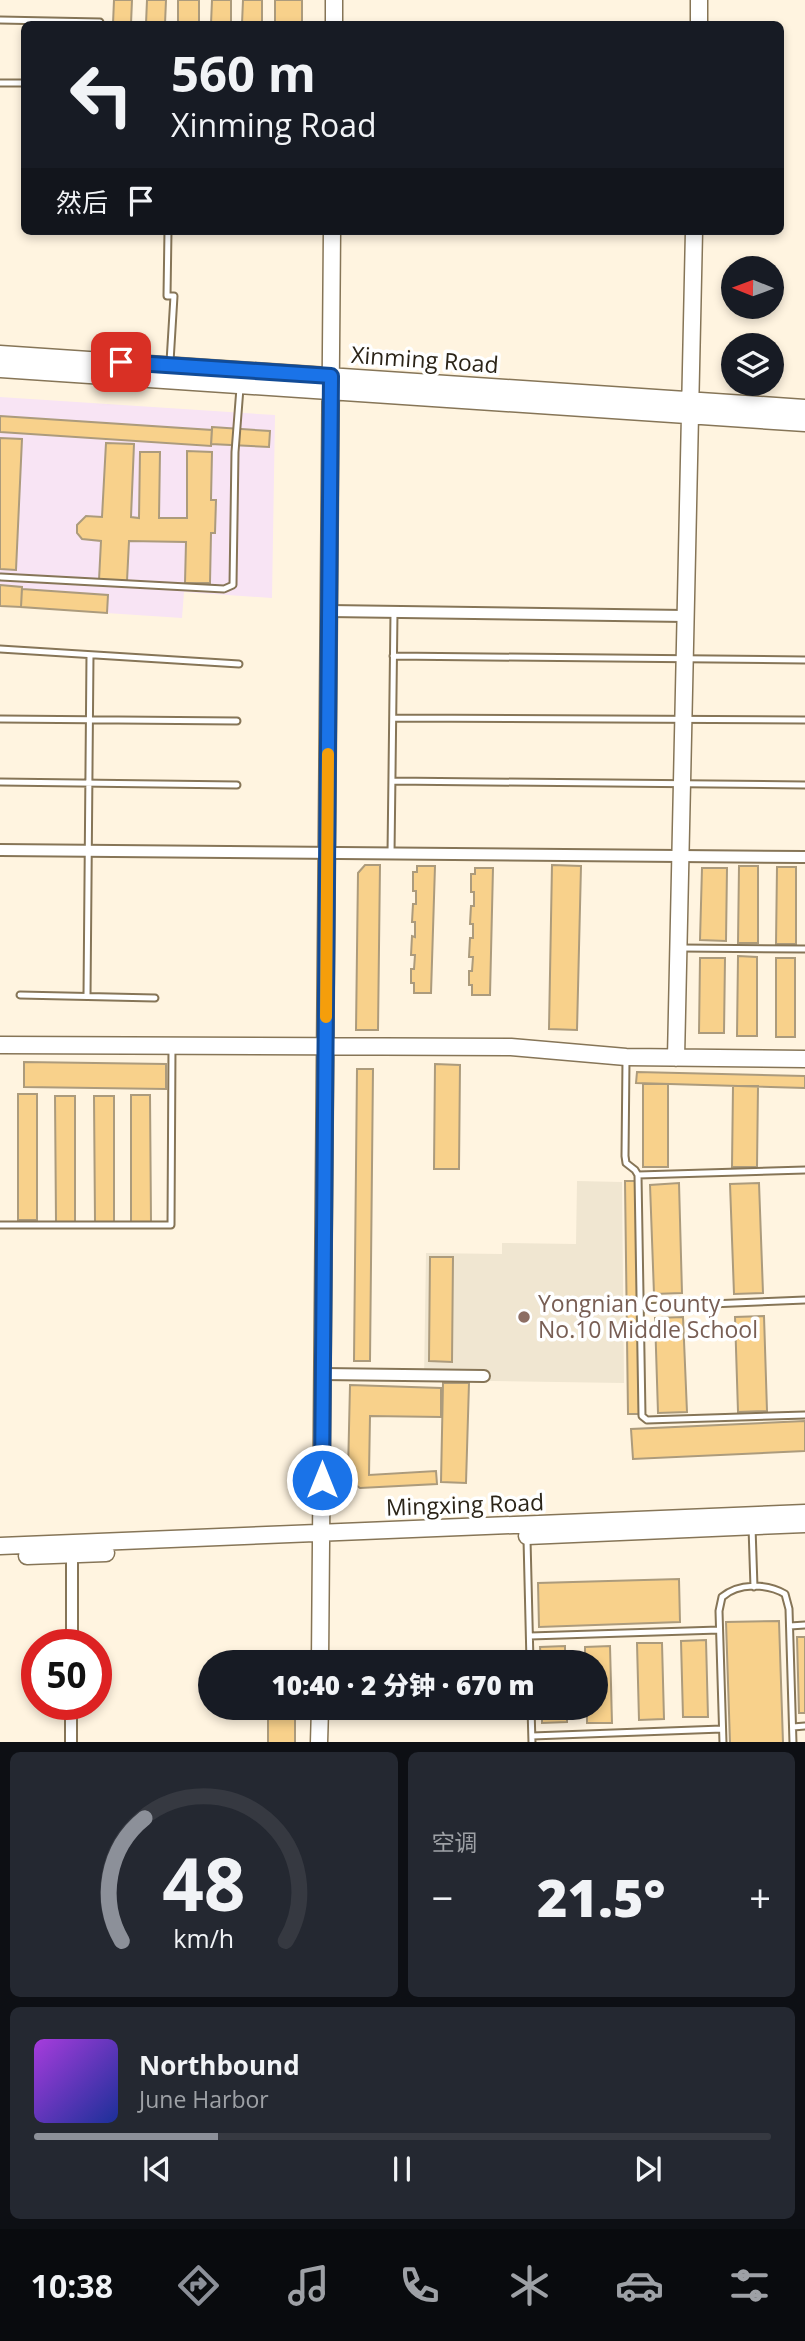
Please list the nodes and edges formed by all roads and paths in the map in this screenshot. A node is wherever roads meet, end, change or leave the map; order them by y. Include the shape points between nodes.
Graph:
1 (334, 0) edge
2 (699, 0) edge
3 (0, 20) edge
4 (50, 21) edge
5 (334, 21) edge
6 (699, 21) edge
7 (0, 83) edge
8 (21, 83) edge
9 (169, 235) edge
10 (332, 235) edge
11 (694, 235) edge
12 (0, 354) edge
13 (170, 365) junction
14 (0, 369) edge
15 (331, 384) junction
16 (241, 385) junction
17 (690, 408) junction
18 (805, 408) edge
19 (805, 423) edge
20 (1, 577) edge
21 (329, 611) junction
22 (394, 613) junction
23 (685, 616) junction
24 (0, 649) edge
25 (90, 655) junction
26 (393, 656) junction
27 (685, 658) junction
28 (805, 660) edge
29 (239, 664) dead end
30 (393, 718) junction
31 (0, 719) edge
32 (90, 720) junction
33 (237, 720) dead end
34 (683, 720) junction
35 (805, 720) edge
36 (392, 781) junction
37 (0, 782) edge
38 (89, 783) junction
39 (682, 784) junction
40 (237, 785) dead end
41 (805, 785) edge
42 (0, 850) edge
43 (88, 851) junction
44 (327, 853) junction
45 (391, 854) junction
46 (680, 856) junction
47 (805, 857) edge
48 (678, 947) junction
49 (805, 950) edge
50 (20, 995) dead end
51 (87, 996) junction
52 (155, 998) dead end
53 (0, 1045) edge
54 (172, 1046) junction
55 (325, 1047) junction
56 (626, 1057) junction
57 (676, 1058) junction
58 (805, 1059) edge
59 (805, 1170) edge
60 (638, 1175) junction
61 (0, 1225) edge
62 (805, 1300) edge
63 (640, 1307) junction
64 (323, 1374) junction
65 (484, 1376) dead end
66 (805, 1415) edge
67 (805, 1513) edge
68 (805, 1524) edge
69 (752, 1527) junction
70 (527, 1536) junction
71 (321, 1539) junction
72 (0, 1546) edge
73 (72, 1554) junction
74 (0, 1557) edge
75 (754, 1587) junction
76 (805, 1625) edge
77 (790, 1626) junction
78 (72, 1629) edge
79 (719, 1630) junction
80 (530, 1636) junction
81 (320, 1650) edge
82 (530, 1650) edge
83 (71, 1720) edge
84 (320, 1720) edge
85 (531, 1720) edge
86 (805, 1726) edge
87 (793, 1727) junction
88 (722, 1728) junction
89 (532, 1739) edge
90 (71, 1742) edge
91 (319, 1742) edge
92 (723, 1742) edge
93 (793, 1742) edge

1 - 5 street
2 - 6 street
3 - 4 lane
7 - 8 lane
9 - 13 lane via 167,296 174,296
10 - 15 street
11 - 17 street
12 - 13 street, Xinming Road
13 - 15 street, Xinming Road
14 - 16 street, Xinming Road
15 - 16 street, Xinming Road
15 - 17 street, Xinming Road
15 - 21 street
16 - 20 lane via 233,586
17 - 18 street, Xinming Road
17 - 19 street, Xinming Road
17 - 23 street
21 - 22 street
21 - 44 street
22 - 23 street
22 - 26 lane
23 - 27 street
24 - 25 lane
25 - 29 lane
25 - 32 lane
26 - 27 lane
26 - 30 lane
27 - 28 lane
27 - 34 street
30 - 34 lane
30 - 36 lane
31 - 32 lane
32 - 33 lane
32 - 38 lane
34 - 35 lane
34 - 39 street
36 - 39 lane
36 - 45 lane
37 - 38 lane
38 - 40 lane
38 - 43 lane
39 - 41 lane
39 - 46 street
42 - 43 street
43 - 44 street
43 - 51 lane
44 - 45 street
44 - 55 street
45 - 46 street
46 - 47 street
46 - 48 street
48 - 49 lane
48 - 57 street
50 - 51 lane
51 - 52 lane
53 - 54 street
54 - 55 street
54 - 61 lane via 171,1225
55 - 56 street via 511,1047
55 - 64 street
56 - 57 street
56 - 60 lane via 625,1156
57 - 58 street
59 - 60 lane
60 - 63 lane
62 - 63 lane
63 - 66 lane via 642,1416 647,1420
64 - 65 street
64 - 71 street
67 - 71 street, Mingxing Road
68 - 69 street, Mingxing Road
69 - 70 street, Mingxing Road
69 - 75 lane
70 - 71 street, Mingxing Road
70 - 80 lane
71 - 72 street, Mingxing Road
71 - 73 street, Mingxing Road
71 - 81 street
73 - 74 street, Mingxing Road
73 - 78 street
75 - 77 lane via 776,1588 785,1594
75 - 79 lane via 734,1589 722,1597
76 - 77 lane
77 - 87 lane
79 - 80 lane
79 - 88 lane
80 - 82 lane
83 - 90 street
84 - 91 street
85 - 89 lane
86 - 87 lane
87 - 93 lane
88 - 89 lane
88 - 92 lane

